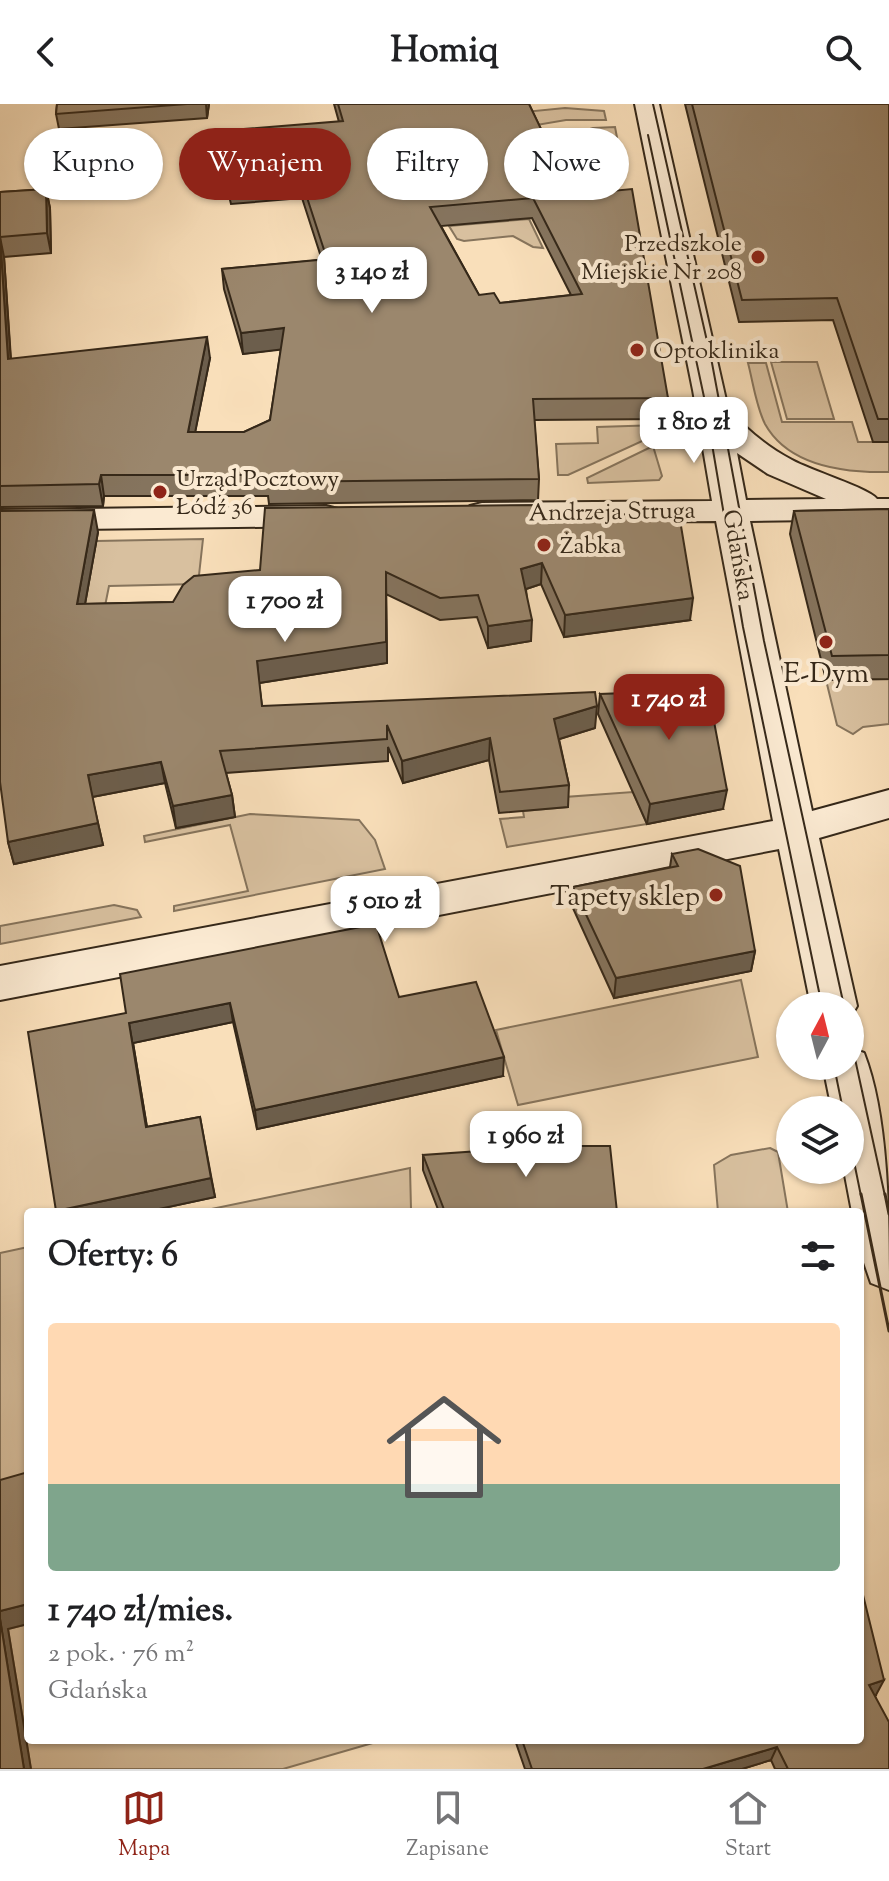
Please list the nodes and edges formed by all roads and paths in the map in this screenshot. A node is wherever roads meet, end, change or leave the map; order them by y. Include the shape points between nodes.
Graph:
1 (647, 104) edge
2 (714, 412) junction
3 (889, 508) edge
4 (730, 509) junction
5 (457, 514) edge
6 (360, 515) edge
7 (0, 520) edge
8 (889, 804) edge
9 (796, 831) junction
10 (0, 983) edge
11 (831, 992) edge
12 (850, 1080) edge
13 (889, 1267) edge

1 - 2 street, Gdańska
2 - 3 street via 747,445 794,474
2 - 4 street, Gdańska
3 - 4 street, Andrzeja Struga
4 - 5 street, Andrzeja Struga
4 - 9 street, Gdańska
6 - 7 street
8 - 9 street
9 - 10 street
9 - 11 street, Gdańska
12 - 13 street

